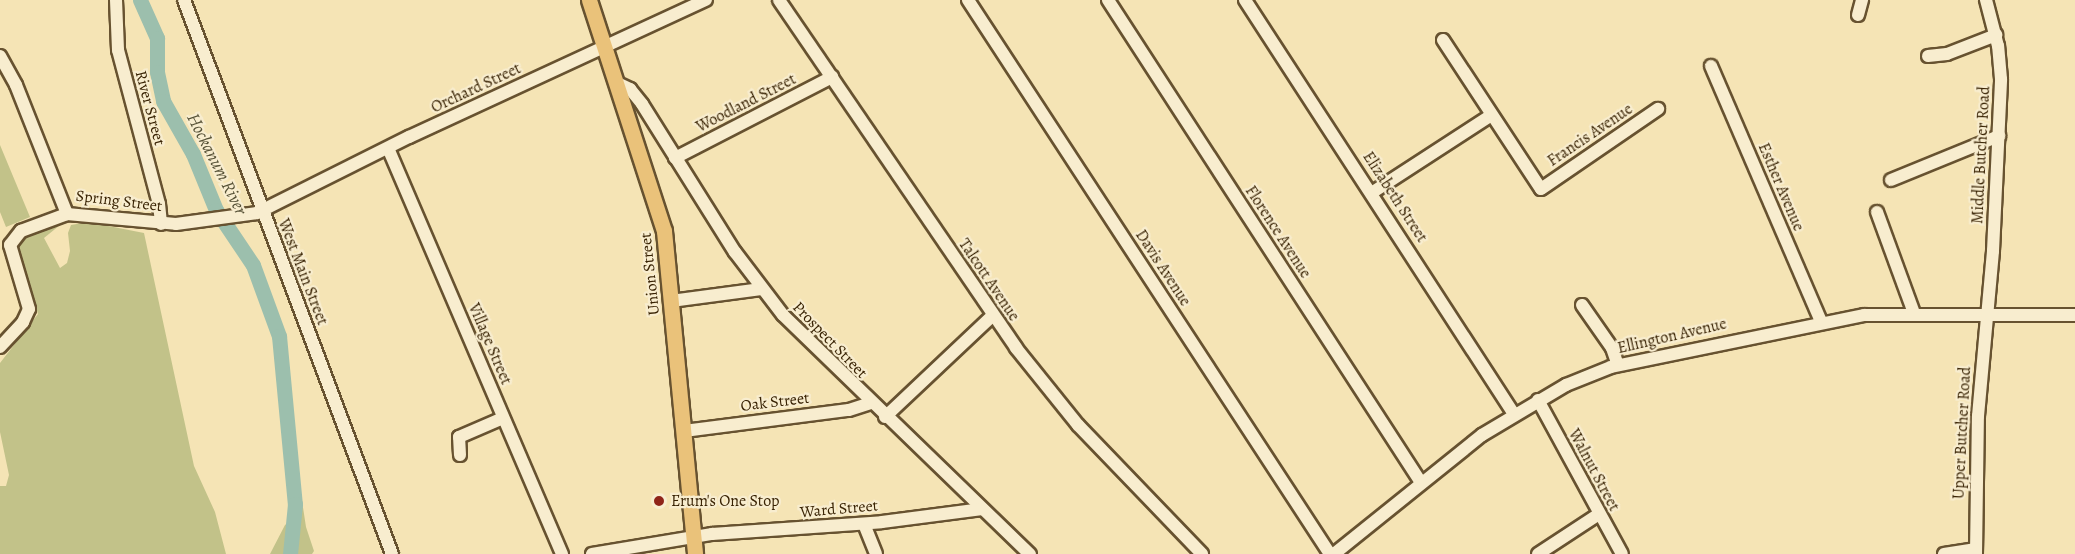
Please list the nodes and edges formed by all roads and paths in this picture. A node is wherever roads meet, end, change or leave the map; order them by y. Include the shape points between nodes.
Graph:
1 (116, 0) edge
2 (184, 0) edge
3 (589, 0) edge
4 (706, 0) edge
5 (779, 0) edge
6 (969, 0) edge
7 (1108, 0) edge
8 (1245, 0) edge
9 (1862, 0) edge
10 (1986, 0) edge
11 (1858, 15) dead end
12 (1996, 35) junction
13 (1443, 40) dead end
14 (604, 47) junction
15 (0, 56) edge
16 (1928, 56) dead end
17 (1711, 66) dead end
18 (832, 78) junction
19 (615, 82) junction
20 (1658, 109) dead end
21 (625, 111) junction
22 (647, 115) junction
23 (1490, 116) junction
24 (1999, 136) junction
25 (388, 148) junction
26 (675, 158) junction
27 (1891, 180) dead end
28 (1373, 192) junction
29 (262, 211) junction
30 (1877, 212) dead end
31 (67, 214) junction
32 (161, 224) junction
33 (761, 289) junction
34 (671, 301) junction
35 (1582, 305) dead end
36 (1914, 313) junction
37 (1985, 314) junction
38 (2075, 315) edge
39 (992, 316) junction
40 (1821, 321) junction
41 (0, 347) edge
42 (1618, 365) junction
43 (1538, 400) junction
44 (870, 403) junction
45 (1514, 414) junction
46 (885, 417) junction
47 (503, 418) junction
48 (684, 430) junction
49 (460, 456) dead end
50 (1420, 482) junction
51 (982, 509) junction
52 (1599, 514) junction
53 (864, 524) junction
54 (694, 546) edge
55 (1975, 551) edge
56 (392, 554) edge
57 (562, 554) edge
58 (591, 554) edge
59 (876, 554) edge
60 (1030, 554) edge
61 (1202, 554) edge
62 (1332, 554) edge
63 (1538, 554) edge
64 (1622, 554) edge
65 (1944, 554) edge

1 - 32 street, River Street via 118,50
2 - 29 street, West Main Street
3 - 14 main road, Union Street
4 - 14 street, Orchard Street
5 - 18 street, Talcott Avenue
6 - 62 street, Davis Avenue
7 - 50 street, Florence Avenue
8 - 28 street, Elizabeth Street
9 - 11 street
10 - 12 street, Middle Butcher Road
12 - 16 street via 1947,54
12 - 24 street, Middle Butcher Road via 2001,71
13 - 23 street
14 - 19 main road, Union Street
14 - 25 street, Orchard Street
15 - 31 street, Spring Street via 16,85
17 - 40 street, Esther Avenue
18 - 26 street, Woodland Street
18 - 39 street, Talcott Avenue
19 - 21 main road, Union Street
19 - 22 street, Prospect Street via 633,92
20 - 23 street, Francis Avenue via 1540,189
21 - 22 street
21 - 34 main road, Union Street via 663,224
22 - 26 street, Prospect Street
23 - 28 street
24 - 27 street
24 - 37 street, Middle Butcher Road
25 - 29 street, Orchard Street
25 - 47 street, Village Street
26 - 33 street, Prospect Street
28 - 45 street, Elizabeth Street
29 - 32 street, Spring Street via 236,218
29 - 56 street, West Main Street
30 - 36 street
31 - 32 street, Spring Street
31 - 41 street via 21,231 12,240 28,309 23,322
33 - 34 street
33 - 44 street, Prospect Street
34 - 48 main road, Union Street
35 - 42 street via 1612,348
36 - 37 street, Ellington Avenue
36 - 40 street, Ellington Avenue
37 - 38 street, Ellington Avenue
37 - 55 street, Upper Butcher Road
39 - 46 street
39 - 61 street, Talcott Avenue via 1078,424
40 - 42 street, Ellington Avenue
42 - 43 street, Ellington Avenue via 1583,377
43 - 45 street, Ellington Avenue
43 - 52 street, Walnut Street
44 - 46 street, Prospect Street
44 - 48 street, Oak Street via 849,410
45 - 50 street, Ellington Avenue
46 - 51 street, Prospect Street
47 - 49 street via 459,437
47 - 57 street, Village Street
48 - 54 main road, Union Street
50 - 62 street, Ellington Avenue
51 - 53 street, Ward Street
51 - 60 street, Prospect Street
52 - 63 street
52 - 64 street, Walnut Street
53 - 54 street, Ward Street
53 - 59 street
54 - 58 street, Ward Street
55 - 65 street

